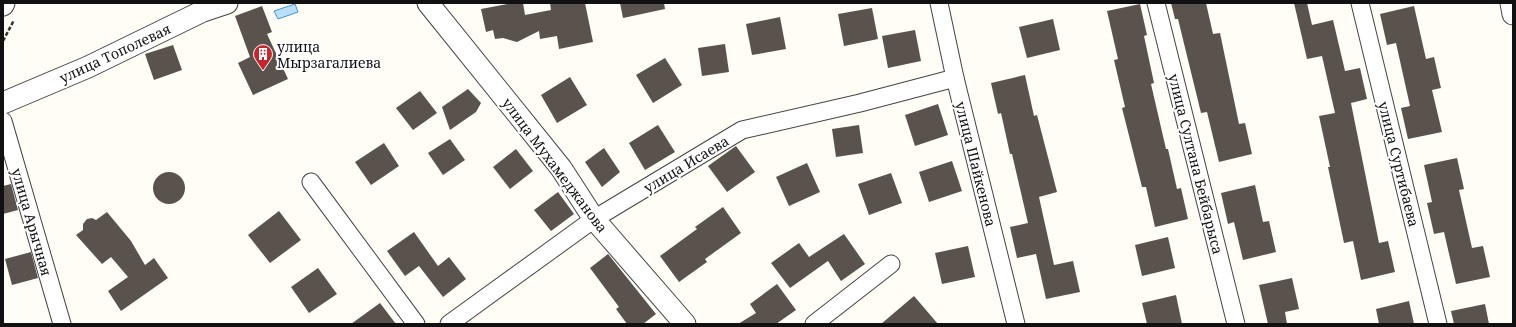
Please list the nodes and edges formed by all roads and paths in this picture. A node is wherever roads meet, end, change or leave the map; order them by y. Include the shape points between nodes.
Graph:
1 (227, 3) edge
2 (428, 3) edge
3 (939, 3) edge
4 (1156, 3) edge
5 (1360, 3) edge
6 (1511, 3) edge
7 (202, 7) edge
8 (1513, 14) edge
9 (955, 78) junction
10 (3, 103) edge
11 (3, 121) edge
12 (311, 182) dead end
13 (594, 219) junction
14 (892, 264) dead end
15 (62, 324) edge
16 (416, 324) edge
17 (450, 324) edge
18 (686, 324) edge
19 (814, 324) edge
20 (1016, 324) edge
21 (1236, 324) edge
22 (1438, 324) edge

1 - 7 street, улица Тополевая
2 - 13 street, улица Мухамеджанова via 561,168
3 - 9 street, улица Шайкенова
4 - 21 street, улица Султана Бейбарыса
5 - 22 street, улица Суртибаева
6 - 8 street
7 - 10 street, улица Тополевая via 88,67
9 - 13 street, улица Исаева via 742,130
9 - 20 street, улица Шайкенова
11 - 15 street, улица Арычная
12 - 16 street
13 - 17 street, улица Исаева
13 - 18 street, улица Мухамеджанова
14 - 19 street

